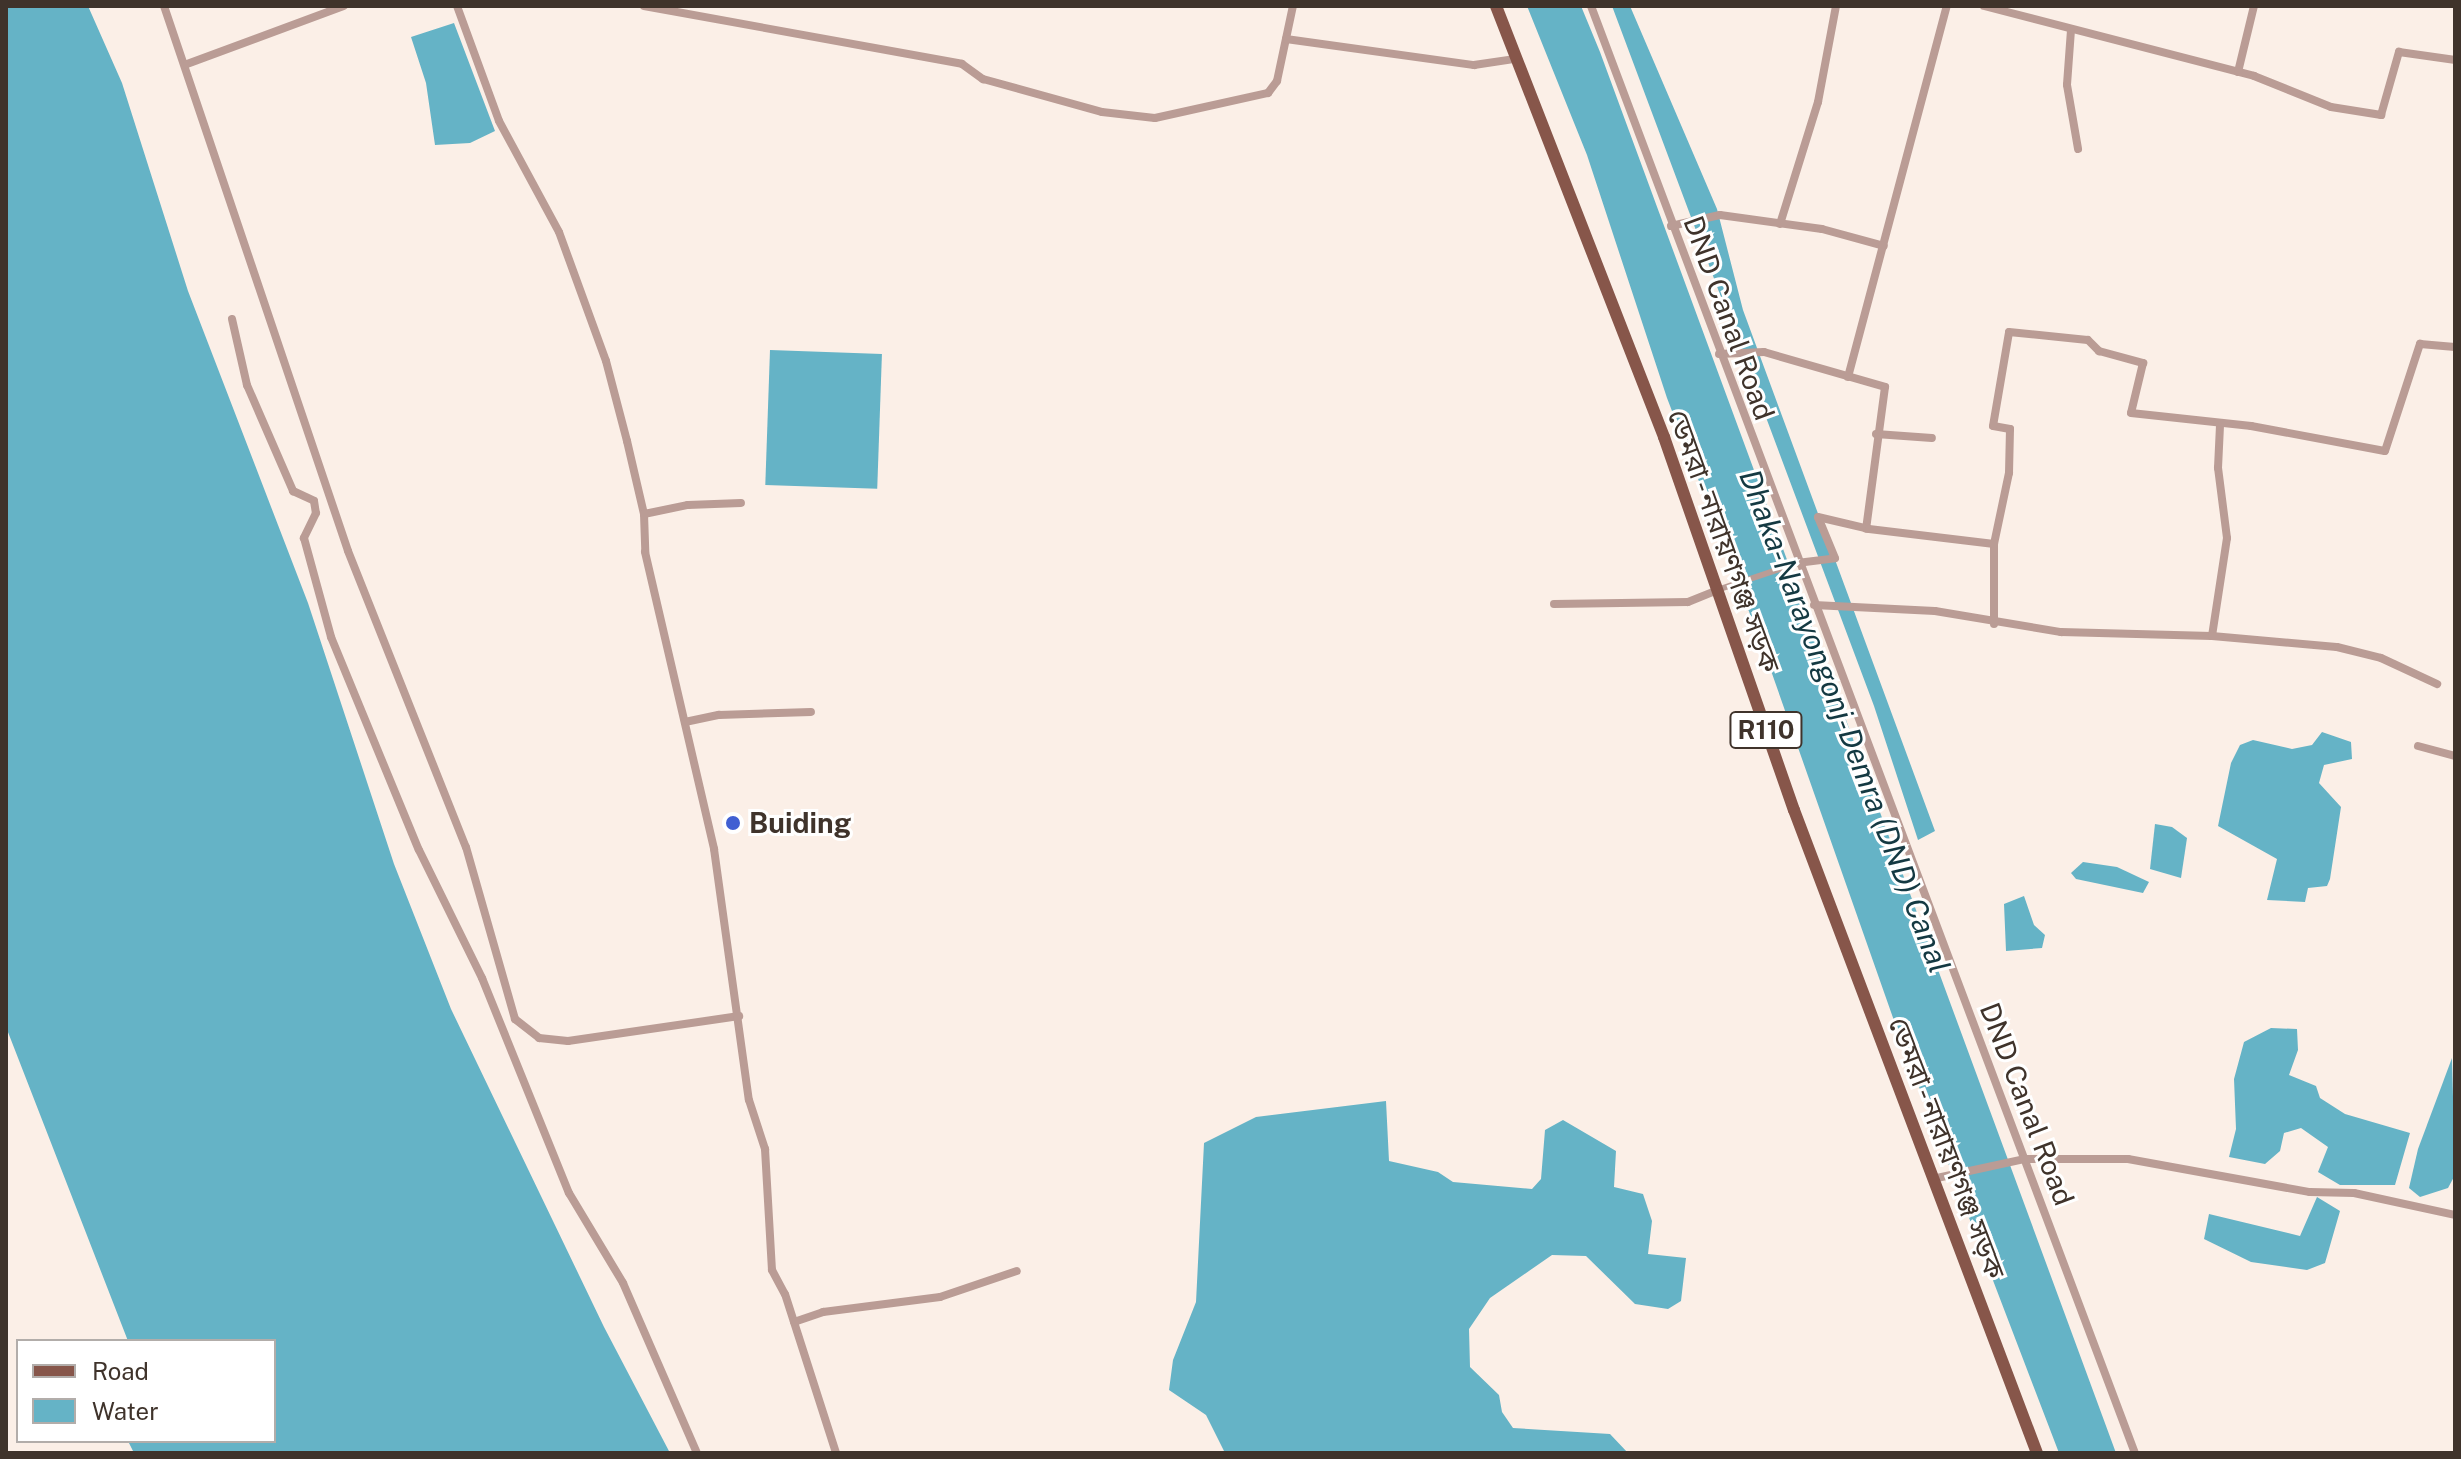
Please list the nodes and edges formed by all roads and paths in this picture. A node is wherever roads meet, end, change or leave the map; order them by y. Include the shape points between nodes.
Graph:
1 (164, 6) edge
2 (344, 6) edge
3 (457, 6) edge
4 (644, 6) edge
5 (1293, 6) edge
6 (1496, 6) edge
7 (1591, 6) edge
8 (1836, 6) edge
9 (1947, 6) edge
10 (1984, 6) edge
11 (2254, 6) edge
12 (2071, 30) junction
13 (1286, 39) junction
14 (1514, 59) junction
15 (2455, 60) edge
16 (187, 64) junction
17 (2238, 72) junction
18 (2078, 149) dead end
19 (1780, 224) junction
20 (1671, 226) junction
21 (1884, 246) junction
22 (232, 319) dead end
23 (2455, 347) edge
24 (1719, 354) junction
25 (1848, 377) junction
26 (2220, 425) junction
27 (1876, 434) junction
28 (1932, 438) dead end
29 (741, 503) dead end
30 (644, 514) junction
31 (1866, 529) junction
32 (1994, 544) junction
33 (1797, 563) junction
34 (1717, 590) junction
35 (1554, 604) dead end
36 (1814, 605) junction
37 (1994, 624) junction
38 (2212, 636) junction
39 (2437, 684) dead end
40 (811, 712) dead end
41 (685, 722) junction
42 (2418, 746) dead end
43 (2455, 756) edge
44 (739, 1016) junction
45 (2024, 1159) junction
46 (1937, 1178) junction
47 (2455, 1215) edge
48 (1017, 1271) dead end
49 (794, 1322) junction
50 (697, 1453) edge
51 (836, 1453) edge
52 (2037, 1453) edge
53 (2135, 1453) edge

1 - 16 street
2 - 16 street
3 - 30 street via 499,121 559,232 606,361
4 - 13 street via 962,64 983,79 1102,112 1155,118 1268,93 1277,81
5 - 13 street
6 - 14 main road, ডেমরা - নারায়ণগঞ্জ সড়ক / R110
7 - 20 street, DND Canal Road
8 - 19 street via 1815,115
9 - 21 street
10 - 12 street
11 - 17 street
12 - 17 street
12 - 18 street via 2067,85
13 - 14 street via 1474,65
14 - 34 main road, ডেমরা - নারায়ণগঞ্জ সড়ক / R110 via 1664,437
15 - 17 street via 2399,52 2381,115 2331,107
16 - 44 street via 348,551 466,847 515,1019 539,1038 568,1041
19 - 20 street via 1720,215
19 - 21 street
20 - 24 street, DND Canal Road
21 - 25 street
22 - 50 street via 247,385 293,491 314,501 316,513 304,538 331,637 419,850 482,978 569,1193 623,1283
23 - 26 street via 2420,344 2385,451
24 - 25 street via 1764,352
24 - 33 street, DND Canal Road
25 - 27 street via 1885,387
26 - 32 street via 2131,413 2143,363 2099,351 2088,340 2009,332 1993,426 2010,429 2009,473
26 - 38 street via 2218,468 2227,538
27 - 28 street
27 - 31 street
29 - 30 street
30 - 41 street via 645,552
31 - 32 street
31 - 33 street via 1818,517 1835,558
32 - 37 street
33 - 34 street
33 - 36 street, DND Canal Road
34 - 35 street via 1688,602
34 - 46 main road, ডেমরা - নারায়ণগঞ্জ সড়ক / R110 via 1873,1026
36 - 37 street via 1935,611
36 - 45 street, DND Canal Road
37 - 38 street via 2061,632
38 - 39 street via 2337,647 2381,658
40 - 41 street via 719,715
41 - 44 street via 714,849
42 - 43 street
44 - 49 street via 749,1100 765,1149 772,1270
45 - 46 street
45 - 47 street via 2128,1159 2310,1192 2354,1193
45 - 53 street, DND Canal Road
46 - 52 main road, ডেমরা - নারায়ণগঞ্জ সড়ক / R110
48 - 49 street via 940,1297 823,1312
49 - 51 street

